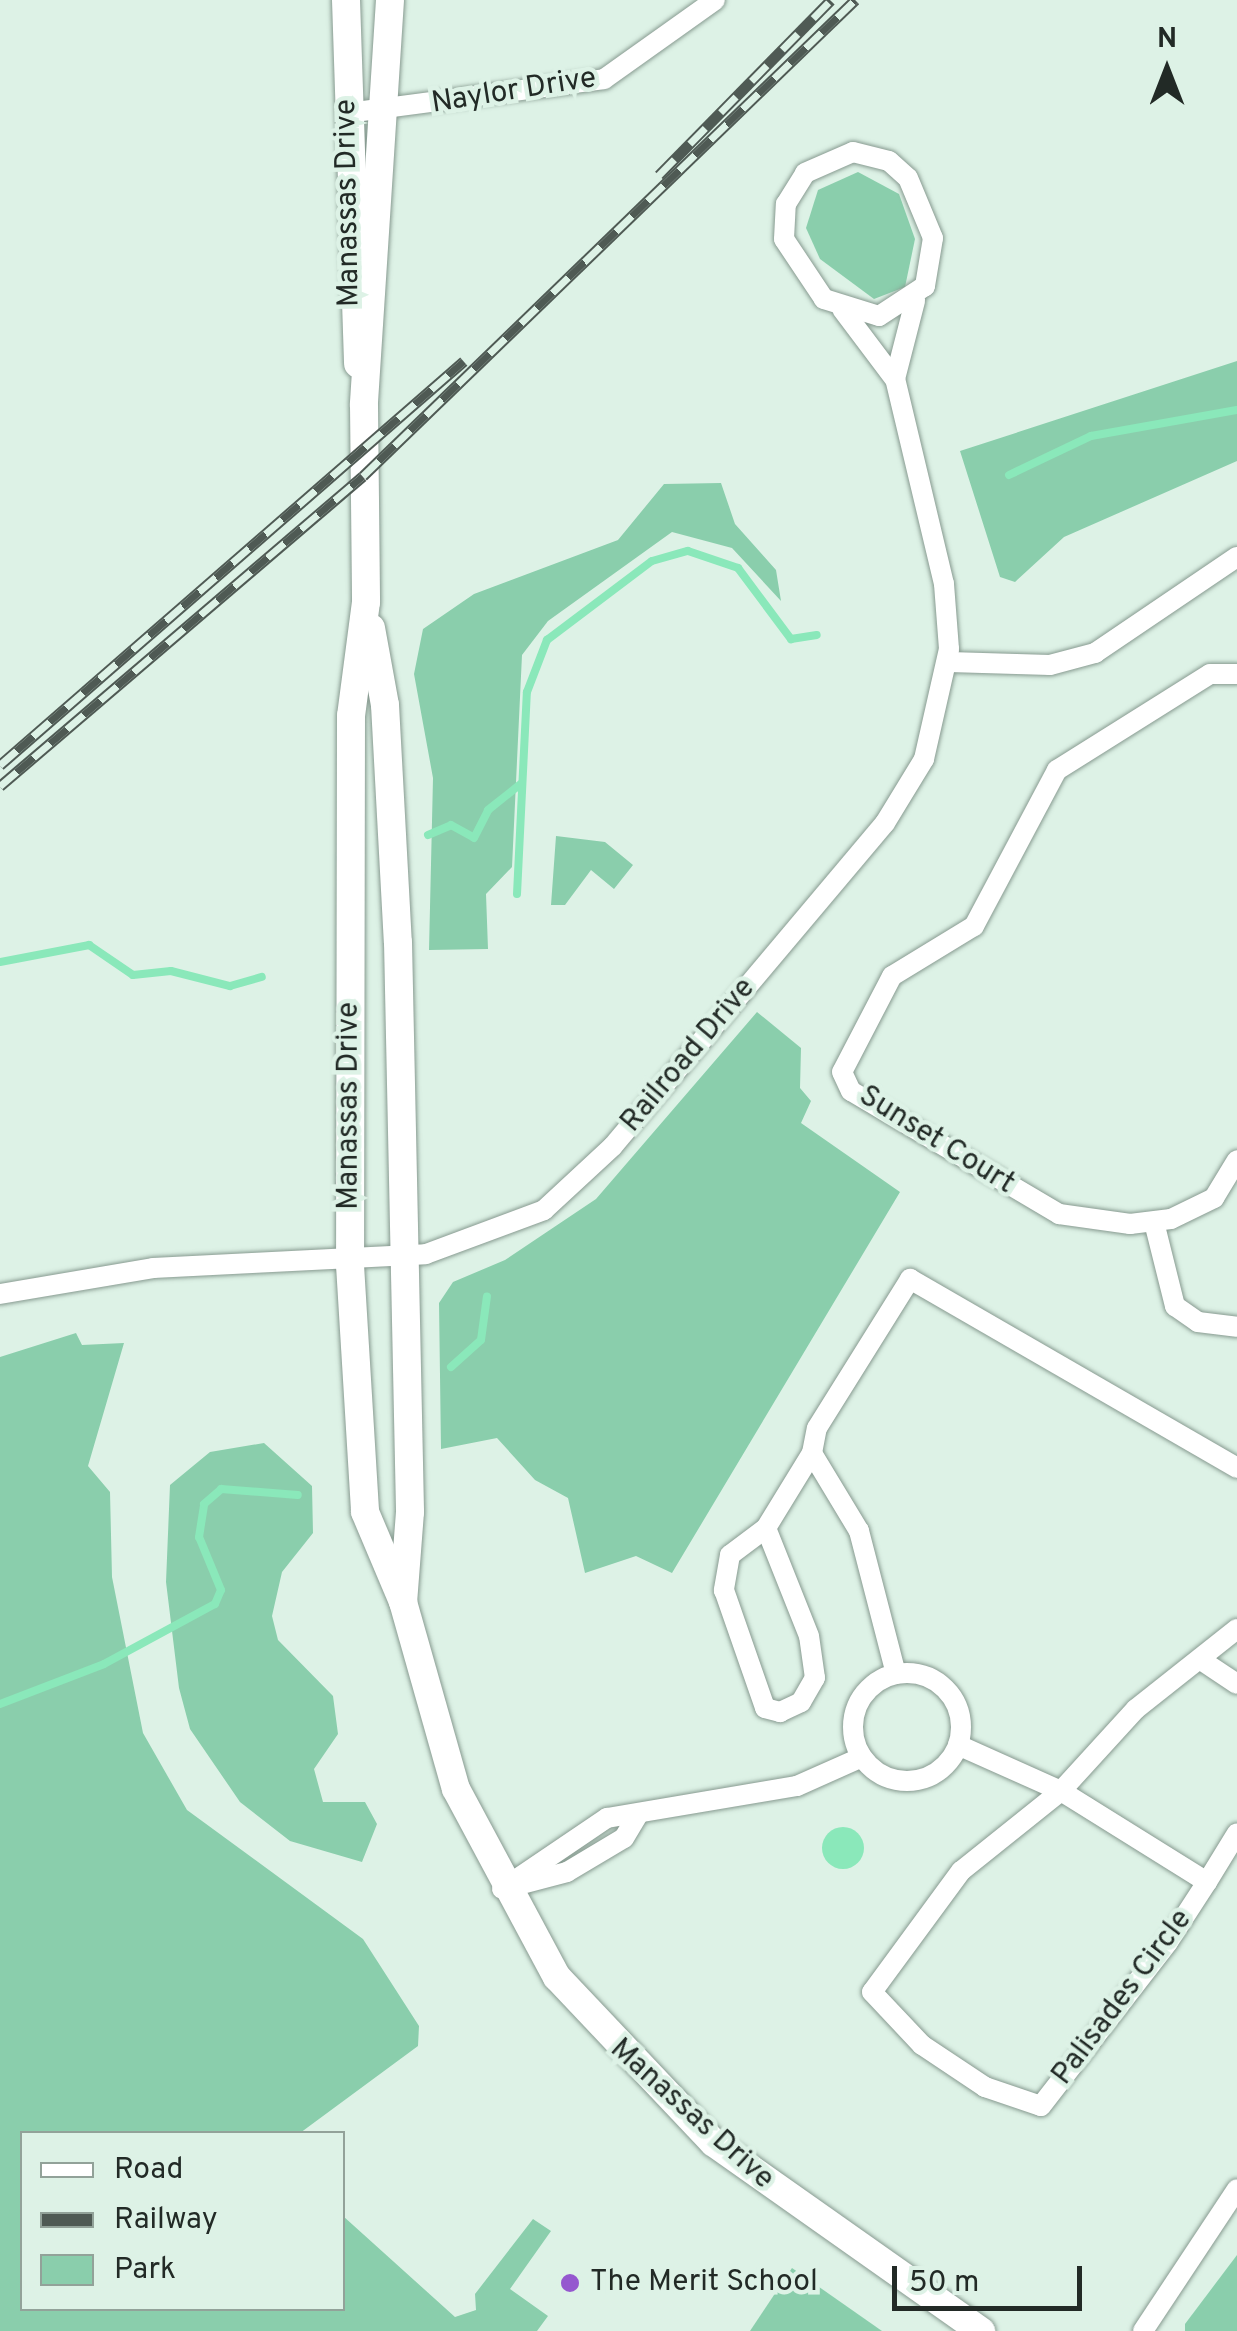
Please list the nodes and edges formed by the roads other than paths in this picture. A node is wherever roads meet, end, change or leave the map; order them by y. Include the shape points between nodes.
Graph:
1 (346, 0) edge
2 (390, 0) edge
3 (715, 0) edge
4 (384, 112) junction
5 (347, 113) junction
6 (914, 301) junction
7 (842, 308) junction
8 (894, 379) junction
9 (364, 405) junction
10 (1237, 557) edge
11 (366, 602) junction
12 (949, 662) junction
13 (1237, 674) edge
14 (1237, 1160) edge
15 (1154, 1222) junction
16 (404, 1256) junction
17 (350, 1259) junction
18 (0, 1294) edge
19 (1237, 1327) edge
20 (812, 1453) junction
21 (1237, 1468) edge
22 (766, 1528) junction
23 (403, 1602) junction
24 (1237, 1628) edge
25 (1201, 1660) junction
26 (896, 1674) junction
27 (1237, 1684) edge
28 (958, 1745) junction
29 (862, 1757) junction
30 (1061, 1792) junction
31 (1237, 1833) edge
32 (1207, 1882) junction
33 (502, 1889) junction
34 (1237, 2189) edge
35 (981, 2331) edge
36 (1143, 2331) edge

1 - 5 main road, Manassas Drive
2 - 4 main road, Manassas Drive
3 - 4 street, Naylor Drive via 604,79
4 - 5 street, Naylor Drive
4 - 9 main road, Manassas Drive
5 - 9 main road, Manassas Drive via 350,321
6 - 7 street via 879,316
6 - 7 street, Railroad Drive via 931,265 930,221 889,161 853,152 805,173 783,224 799,272
6 - 8 street, Railroad Drive
7 - 8 street, Railroad Drive
8 - 12 street, Railroad Drive via 944,584
9 - 11 main road, Manassas Drive
10 - 12 street via 1095,653 1050,665
11 - 16 main road, Manassas Drive via 386,725
11 - 17 main road, Manassas Drive via 351,716
12 - 16 street, Railroad Drive via 940,711 904,796 614,1146 544,1210 468,1244
13 - 15 street, Sunset Court via 1210,674 1057,770 974,926 892,976 842,1072 851,1091 1041,1206
14 - 15 street, Sunset Court via 1214,1198
15 - 19 street via 1175,1306 1198,1322
16 - 17 street, Railroad Drive
16 - 23 main road, Manassas Drive
17 - 18 street, Railroad Drive via 153,1268
17 - 23 main road, Manassas Drive via 365,1512
20 - 21 street via 817,1428 910,1279
20 - 22 street
20 - 26 street via 859,1532
22 - 22 street via 809,1636 814,1678 801,1702 780,1712 765,1708 724,1590 730,1555
23 - 33 main road, Manassas Drive via 426,1709
24 - 25 street, Palisades Circle
25 - 27 street
25 - 30 street, Palisades Circle via 1136,1709
26 - 28 street via 942,1686 960,1713
26 - 29 street via 858,1704
28 - 29 street via 920,1780 885,1777
28 - 30 street, Palisades Circle
29 - 33 street via 797,1786 607,1818
30 - 32 street, Palisades Circle
30 - 32 street, Palisades Circle via 961,1871 872,1992 922,2046 985,2086 1041,2106
31 - 32 street, Palisades Circle
33 - 35 main road, Manassas Drive via 557,1977 667,2102 766,2184
34 - 36 street

